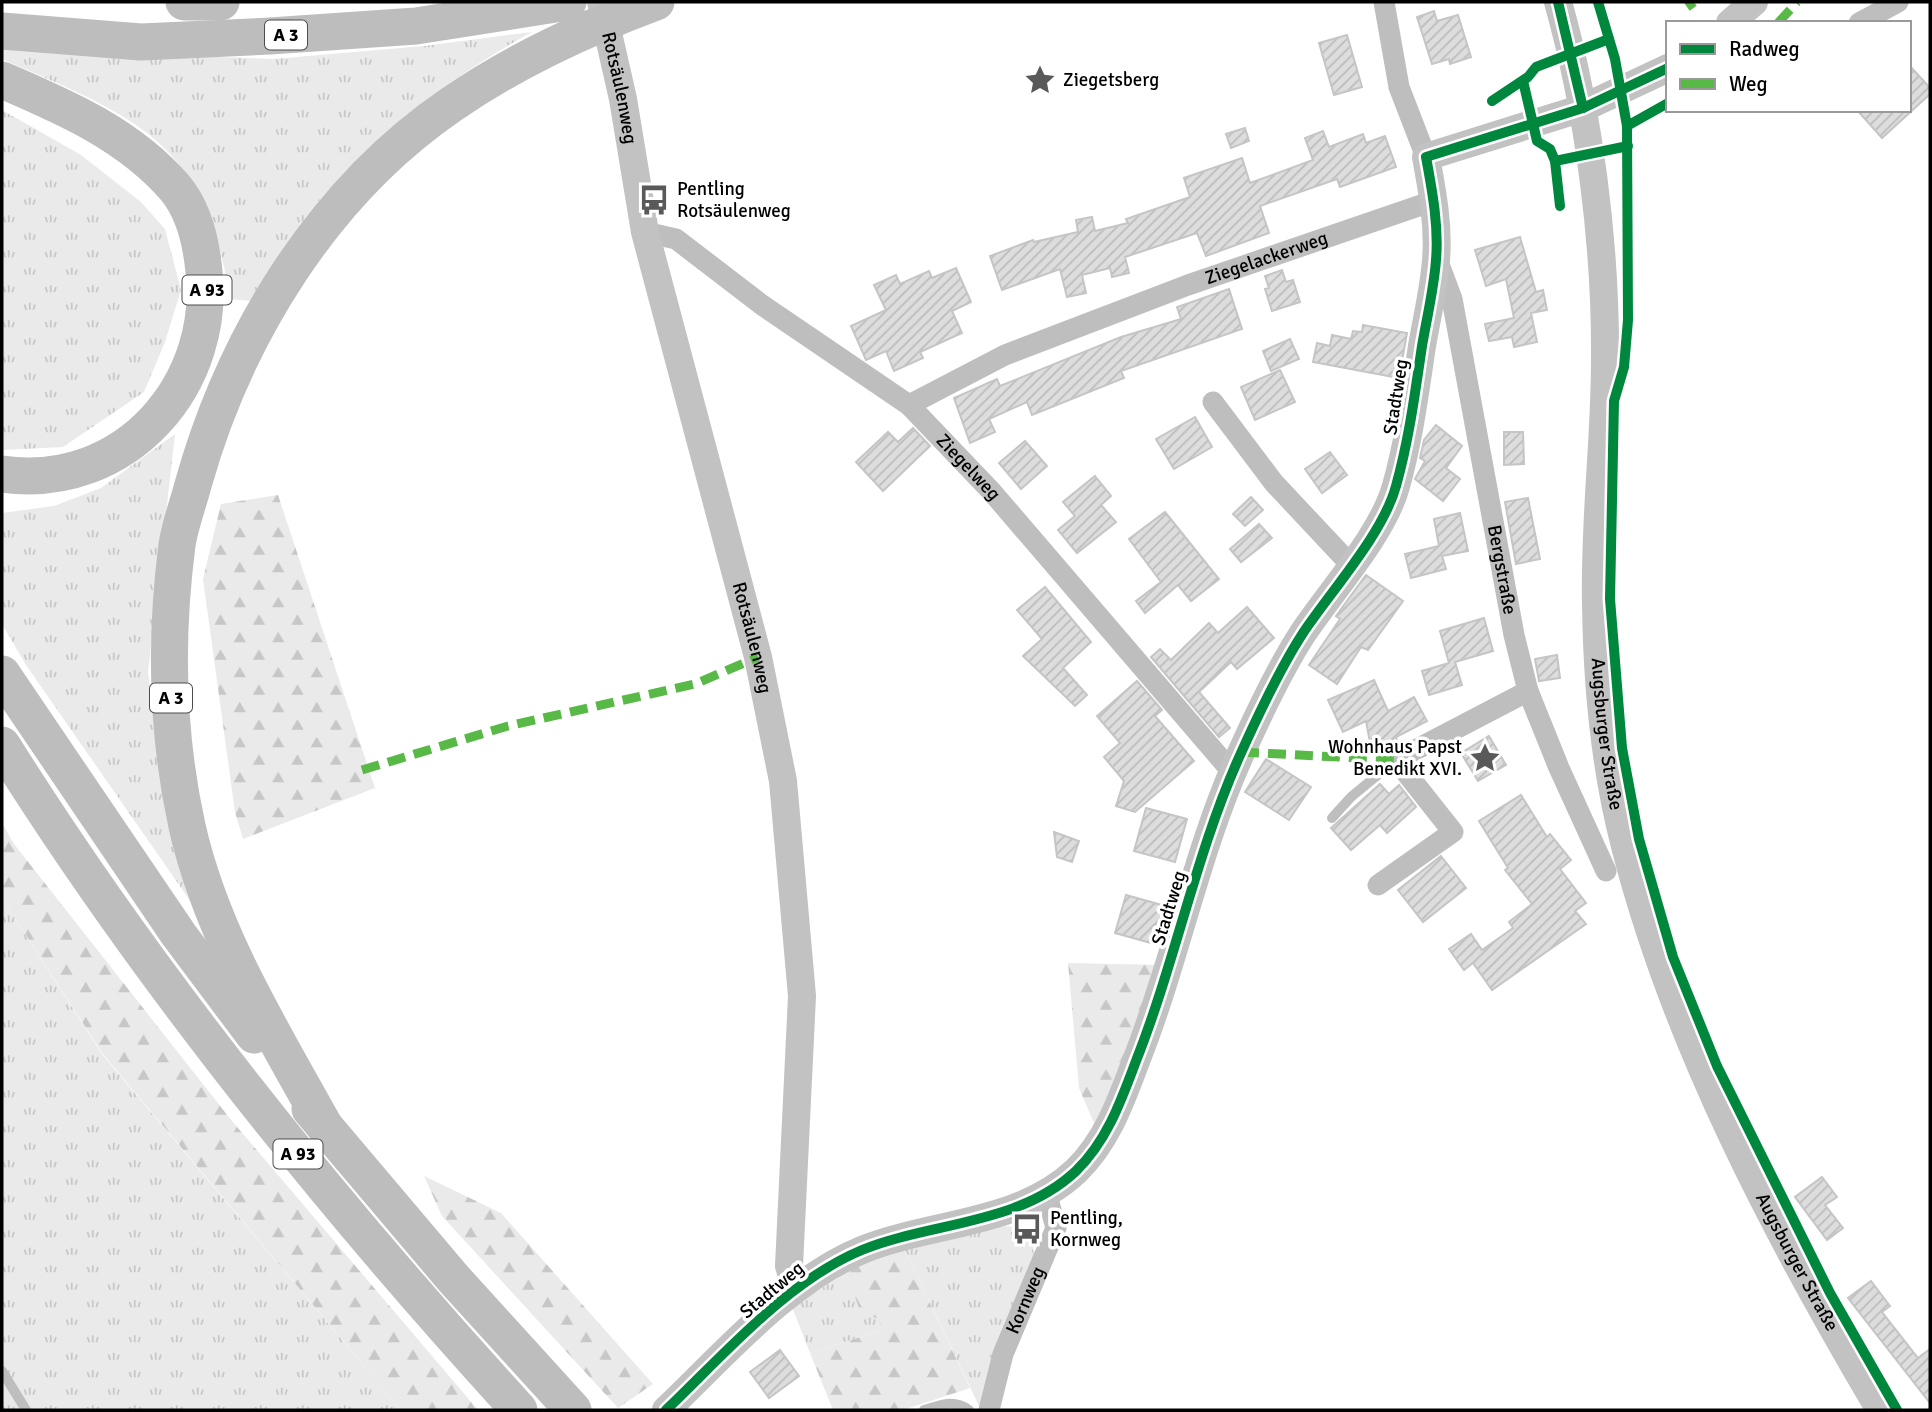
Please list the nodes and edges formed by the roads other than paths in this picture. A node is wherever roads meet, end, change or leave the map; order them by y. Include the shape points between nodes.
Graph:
1 (184, 2) edge
2 (220, 2) edge
3 (568, 2) edge
4 (601, 2) edge
5 (656, 2) edge
6 (1384, 2) edge
7 (1558, 2) edge
8 (1754, 2) edge
9 (1898, 2) edge
10 (1732, 21) edge
11 (1863, 21) edge
12 (2, 31) edge
13 (1666, 69) edge
14 (2, 80) edge
15 (1583, 108) junction
16 (1426, 157) junction
17 (1433, 201) junction
18 (645, 232) junction
19 (1437, 258) junction
20 (1213, 402) dead end
21 (909, 405) junction
22 (2, 474) edge
23 (1351, 565) junction
24 (2, 674) edge
25 (1528, 691) junction
26 (2, 745) edge
27 (1396, 760) junction
28 (1233, 773) junction
29 (1332, 818) dead end
30 (1606, 871) dead end
31 (1378, 885) dead end
32 (324, 1127) junction
33 (1046, 1192) junction
34 (796, 1288) junction
35 (2, 1371) edge
36 (671, 1406) edge
37 (26, 1410) edge
38 (519, 1410) edge
39 (573, 1410) edge
40 (924, 1410) edge
41 (969, 1410) edge
42 (989, 1410) edge
43 (1880, 1410) edge

1 - 2 highway
3 - 12 highway, A 3 via 416,26 270,36 141,42
4 - 18 street, Rotsäulenweg via 620,80
5 - 32 highway, A 3 via 585,29 509,68 450,105 371,173 316,234 268,303 201,455 178,542 171,617 172,736 187,828 225,937
6 - 16 street via 1399,87
7 - 15 street, Augsburger Straße
8 - 10 street
9 - 11 street
13 - 15 street
14 - 22 highway, A 93 via 95,122 138,152 177,191 196,226 208,297 188,376 164,411 135,440 99,463 51,476
15 - 16 street
15 - 43 street, Augsburger Straße via 1598,228 1606,358 1596,604 1607,750 1624,844 1661,968 1704,1074 1817,1304
16 - 17 street
17 - 19 street, Stadtweg
17 - 21 street, Ziegelackerweg via 1188,285 1004,355
18 - 21 street, Ziegelweg via 676,239 762,305
18 - 34 street, Rotsäulenweg via 758,657 783,781 802,996 789,1266
19 - 23 street, Stadtweg via 1395,492
19 - 25 street, Bergstraße via 1452,299
20 - 23 street via 1274,483
21 - 28 street, Ziegelweg via 992,492
23 - 28 street, Stadtweg via 1301,636
24 - 32 highway, A 93 via 180,935
25 - 27 street
25 - 30 street, Bergstraße
26 - 38 highway, A 93 via 143,949 329,1194
27 - 29 lane
27 - 31 street via 1453,832
28 - 33 street, Stadtweg via 1156,1010 1116,1112 1098,1147 1073,1174
32 - 39 highway, A 93
33 - 34 street, Stadtweg via 996,1214 859,1251
33 - 42 street, Kornweg via 1056,1228 1003,1354
34 - 36 street, Stadtweg
35 - 37 lane
40 - 41 lane via 948,1402

